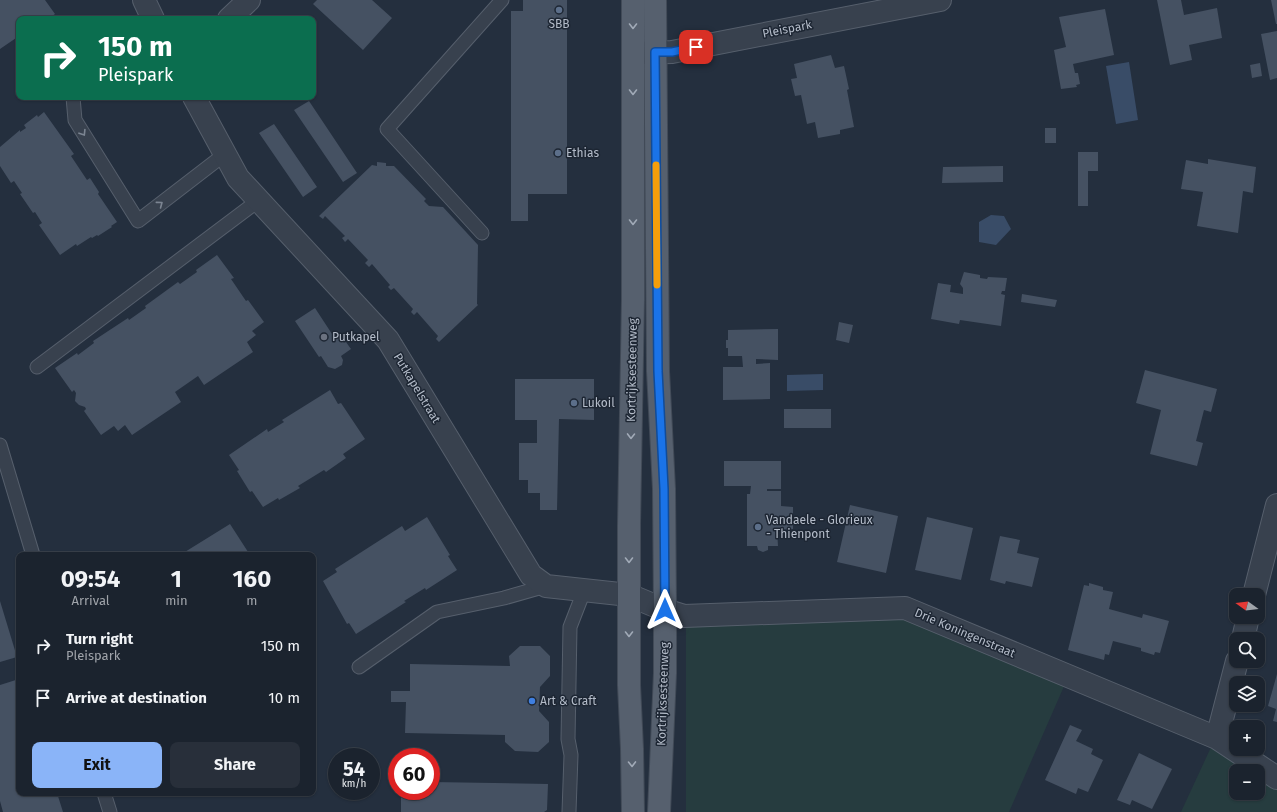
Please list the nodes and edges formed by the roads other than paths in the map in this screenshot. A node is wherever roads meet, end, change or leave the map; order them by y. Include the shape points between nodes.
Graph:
1 (144, 0) edge
2 (249, 0) edge
3 (502, 0) edge
4 (633, 0) edge
5 (655, 0) edge
6 (940, 0) edge
7 (152, 16) edge
8 (232, 16) edge
9 (655, 52) junction
10 (633, 53) junction
11 (73, 100) edge
12 (196, 100) edge
13 (225, 154) junction
14 (259, 200) junction
15 (482, 233) dead end
16 (37, 367) dead end
17 (0, 445) edge
18 (1277, 505) edge
19 (32, 552) edge
20 (546, 586) junction
21 (1256, 588) edge
22 (584, 591) junction
23 (629, 595) junction
24 (665, 610) junction
25 (359, 667) dead end
26 (1235, 668) edge
27 (1217, 738) junction
28 (1277, 778) edge
29 (105, 796) edge
30 (110, 812) edge
31 (569, 812) edge
32 (633, 812) edge
33 (660, 812) edge

1 - 7 street
2 - 8 street
3 - 15 lane via 387,129
4 -> 10 main road, Kortrijksesteenweg
5 - 9 main road, Kortrijksesteenweg
6 - 9 street, Pleispark via 672,52
9 - 10 street, Pleispark
9 - 24 main road, Kortrijksesteenweg via 658,371 664,489
10 -> 23 main road, Kortrijksesteenweg
11 -> 13 lane via 75,120 138,221
12 - 13 street, Putkapelstraat
13 - 14 street, Putkapelstraat via 238,178
14 - 16 lane
14 - 20 street, Putkapelstraat via 388,340 531,575
17 - 19 lane
18 - 21 street
20 - 22 street
20 - 25 lane via 437,612
22 - 23 street
22 - 31 lane via 570,627
23 - 24 street, Drie Koningenstraat
23 -> 32 main road, Kortrijksesteenweg
24 - 27 street, Drie Koningenstraat via 684,616 905,608
24 - 33 main road, Kortrijksesteenweg
26 - 27 street
27 - 28 street, Drie Koningenstraat
29 - 30 lane

